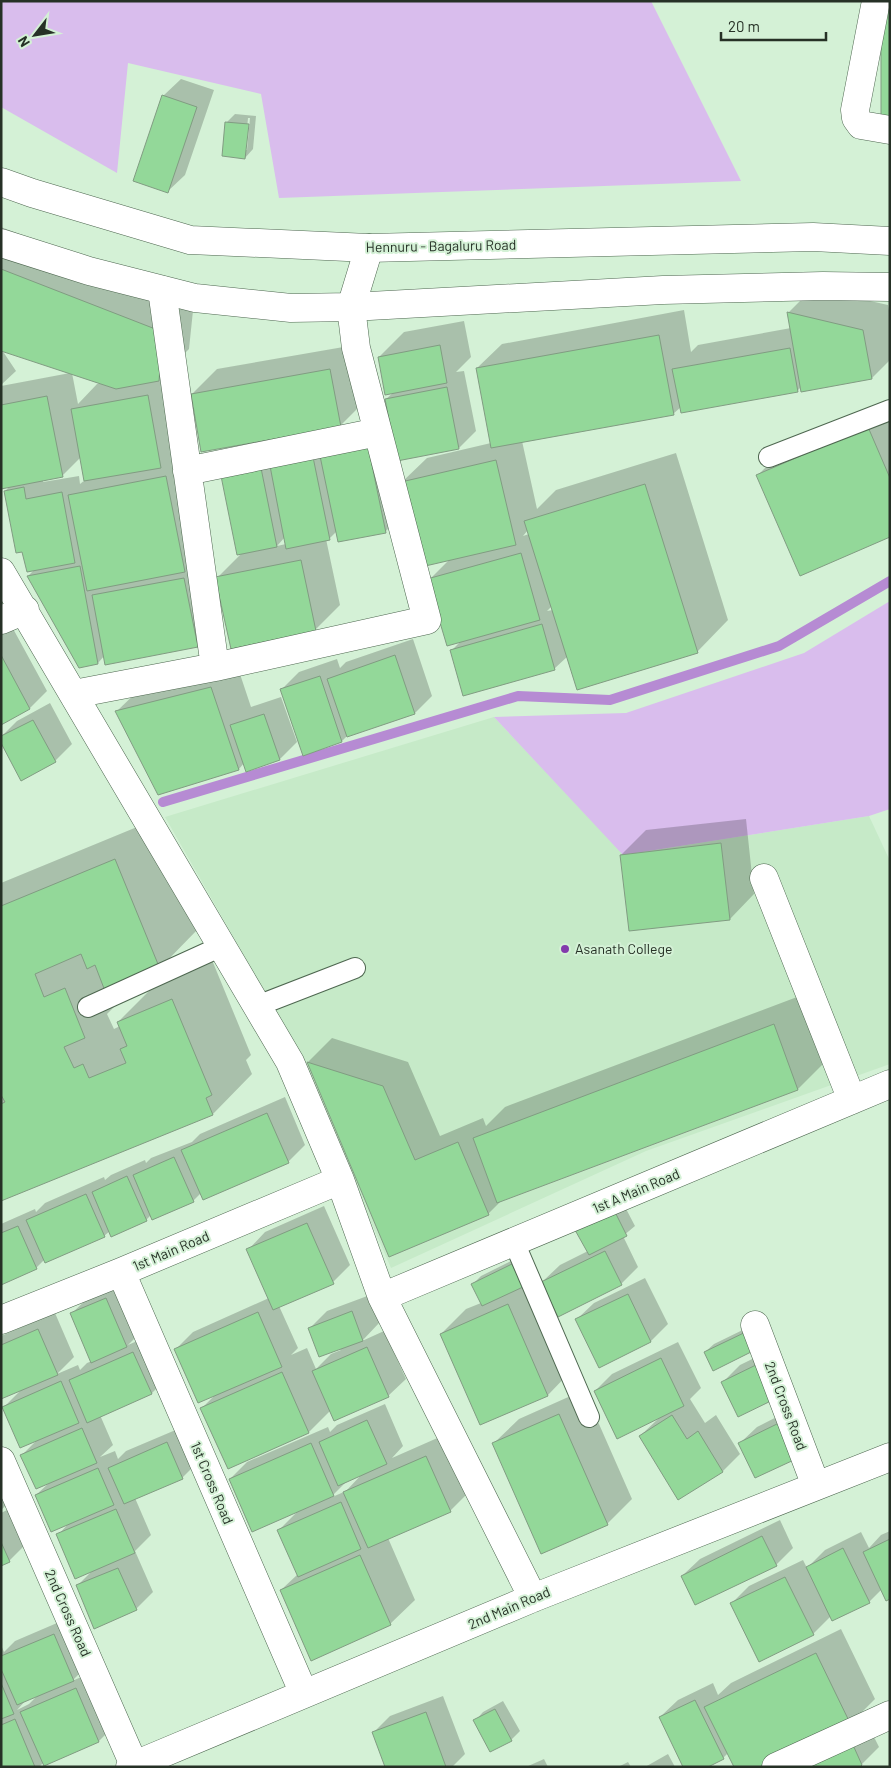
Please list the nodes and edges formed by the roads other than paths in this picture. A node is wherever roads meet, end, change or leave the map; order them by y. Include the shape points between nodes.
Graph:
1 (876, 1) edge
2 (890, 130) edge
3 (1, 182) edge
4 (890, 241) edge
5 (1, 243) edge
6 (369, 248) junction
7 (890, 287) edge
8 (162, 290) junction
9 (351, 307) junction
10 (890, 410) edge
11 (378, 432) junction
12 (769, 458) dead end
13 (187, 471) junction
14 (1, 572) edge
15 (13, 615) edge
16 (215, 667) junction
17 (74, 694) junction
18 (764, 878) dead end
19 (222, 946) junction
20 (355, 968) dead end
21 (257, 1006) junction
22 (88, 1007) dead end
23 (890, 1084) edge
24 (852, 1100) junction
25 (340, 1180) junction
26 (514, 1242) junction
27 (121, 1272) junction
28 (382, 1297) junction
29 (1, 1320) edge
30 (755, 1325) dead end
31 (589, 1416) dead end
32 (890, 1457) edge
33 (1, 1461) edge
34 (816, 1486) junction
35 (533, 1598) junction
36 (304, 1694) junction
37 (890, 1714) edge
38 (132, 1766) edge
39 (776, 1767) edge

1 - 2 street via 855,110 861,125
3 - 6 street, Hennuru - Bagaluru Road via 190,240
4 - 6 street, Hennuru - Bagaluru Road via 813,237
5 - 8 street
6 - 9 street
7 - 9 street via 673,290
8 - 9 street via 195,298 291,308
8 - 13 street
9 - 11 street via 356,348
10 - 12 lane
11 - 13 street
11 - 16 street via 427,620
13 - 16 street
14 - 15 street
15 - 17 street
16 - 17 street
17 - 19 street
18 - 24 street
19 - 21 street
19 - 22 lane
20 - 21 lane
21 - 25 street via 290,1062
23 - 24 street, 1st A Main Road
24 - 26 street, 1st A Main Road
25 - 27 street, 1st Main Road
25 - 28 street
26 - 28 street, 1st A Main Road
26 - 31 lane
27 - 29 street, 1st Main Road
27 - 36 street, 1st Cross Road
28 - 35 street
30 - 34 street, 2nd Cross Road
32 - 34 street, 2nd Main Road
33 - 38 street, 2nd Cross Road
34 - 35 street, 2nd Main Road
35 - 36 street, 2nd Main Road
36 - 38 street, 2nd Main Road
37 - 39 street

